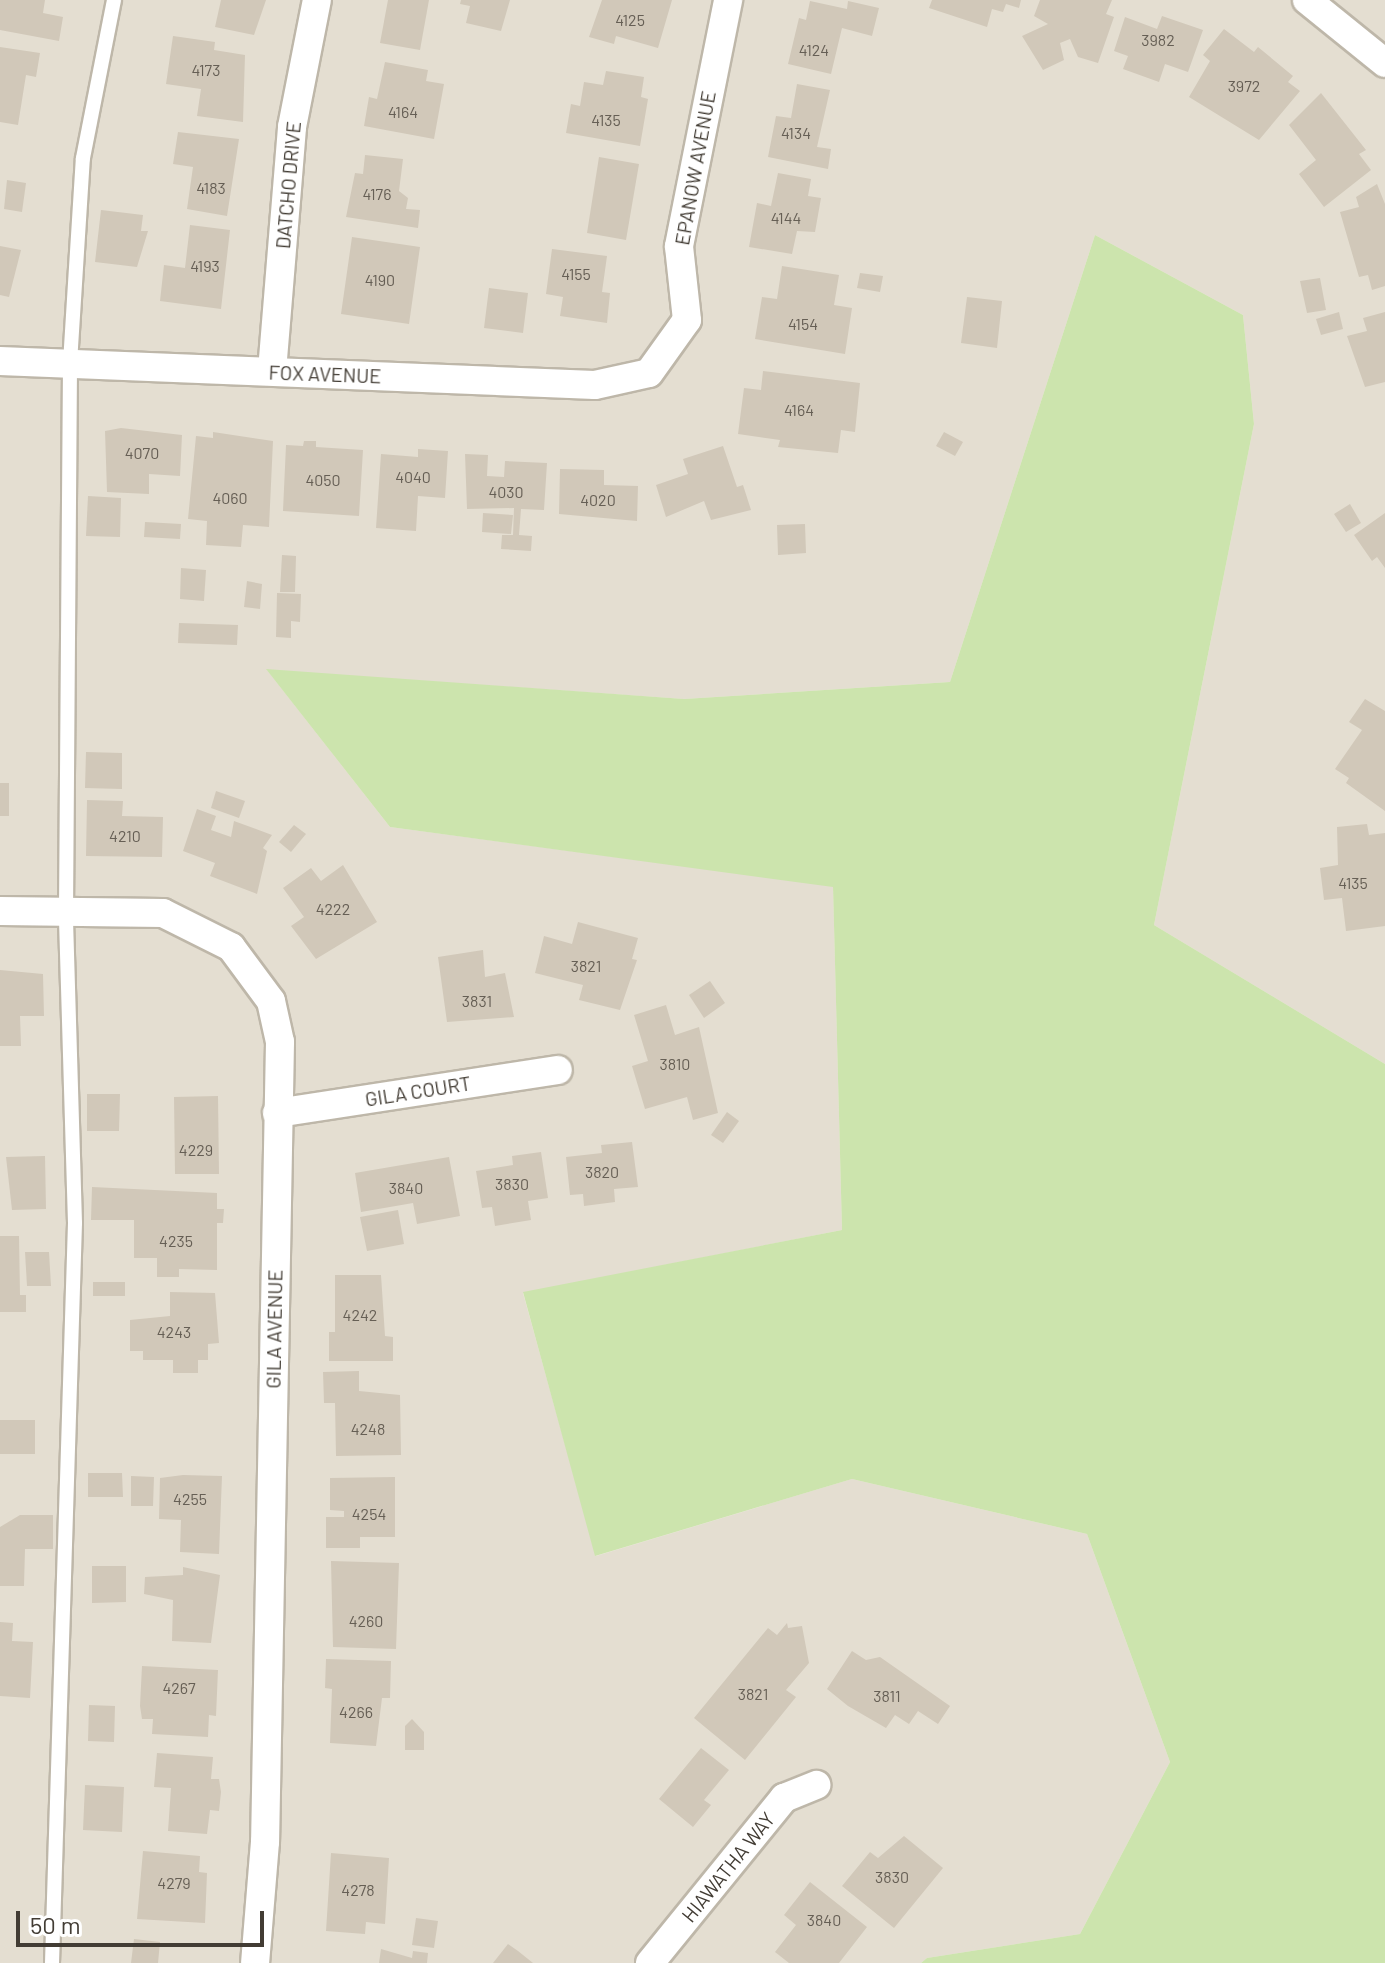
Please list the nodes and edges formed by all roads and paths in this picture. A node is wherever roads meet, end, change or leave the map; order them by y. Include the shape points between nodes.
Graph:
1 (114, 0) edge
2 (317, 0) edge
3 (728, 0) edge
4 (1307, 0) edge
5 (1385, 63) edge
6 (0, 361) edge
7 (70, 363) junction
8 (272, 371) junction
9 (649, 373) joint
10 (0, 911) edge
11 (66, 911) junction
12 (558, 1070) dead end
13 (277, 1113) junction
14 (816, 1785) dead end
15 (655, 1961) edge
16 (52, 1963) edge
17 (255, 1963) edge

1 - 7 lane via 83,158
2 - 8 street, DATCHO DRIVE via 292,127
3 - 9 street, EPANOW AVENUE via 679,246 687,320
4 - 5 street
6 - 7 street, FOX AVENUE
7 - 8 street, FOX AVENUE
7 - 11 lane
8 - 9 street, FOX AVENUE via 595,385
10 - 11 street, GILA AVENUE
11 - 13 street, GILA AVENUE via 163,913 231,947 271,1001 280,1042
11 - 16 lane via 75,1223
12 - 13 street, GILA COURT
13 - 17 street, GILA AVENUE via 265,1842
14 - 15 street, HIAWATHA WAY via 784,1798

